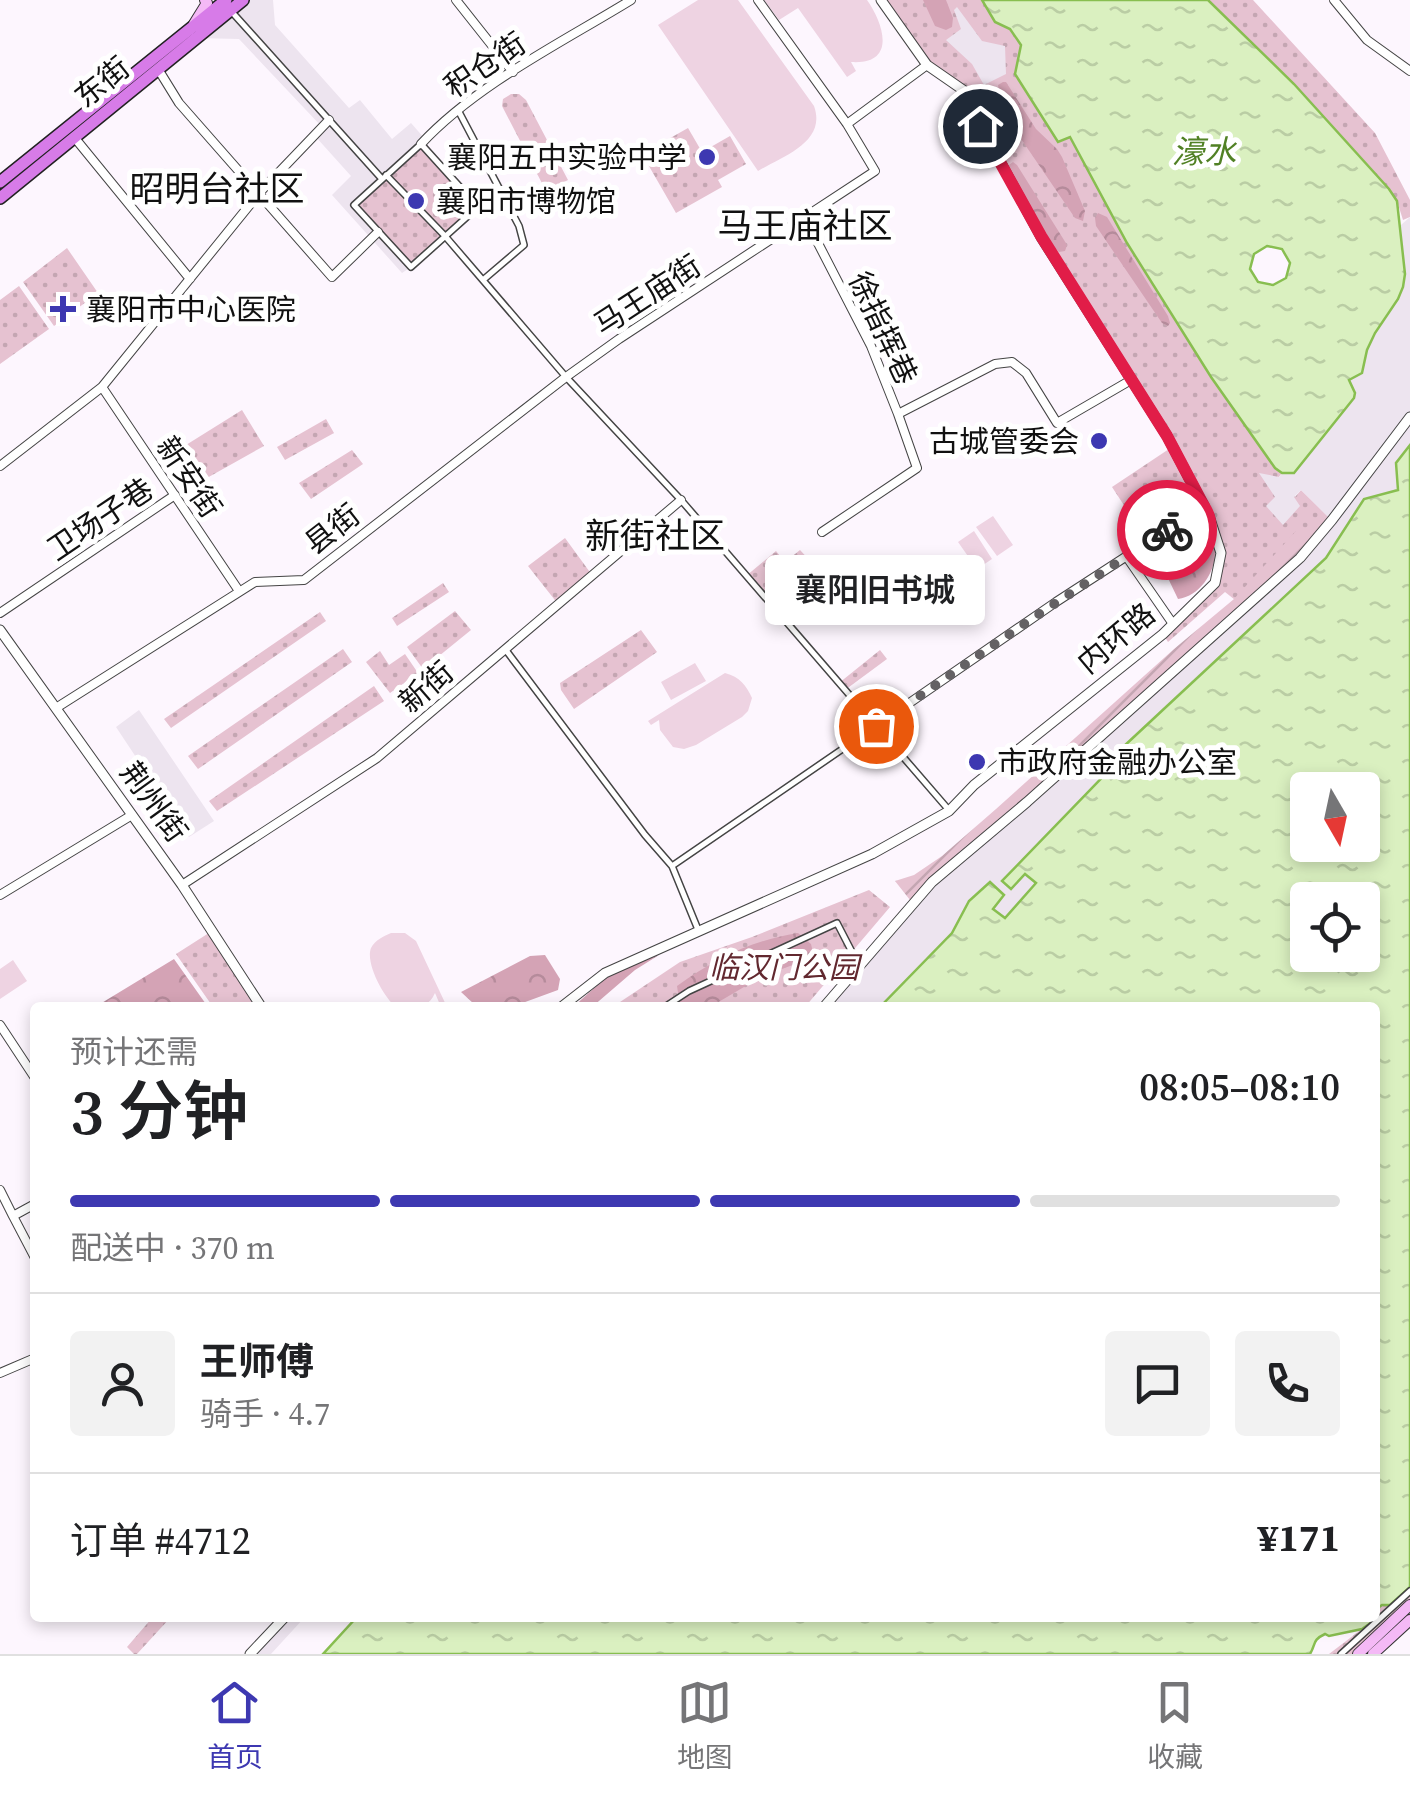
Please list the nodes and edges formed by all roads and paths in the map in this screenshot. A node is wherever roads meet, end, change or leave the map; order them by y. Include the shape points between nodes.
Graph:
1 (206, 0) edge
2 (456, 0) edge
3 (630, 0) edge
4 (758, 0) edge
5 (881, 0) edge
6 (1334, 0) edge
7 (231, 4) edge
8 (194, 24) junction
9 (928, 65) junction
10 (158, 69) junction
11 (1410, 71) edge
12 (513, 72) junction
13 (458, 110) junction
14 (329, 120) junction
15 (847, 124) junction
16 (74, 137) junction
17 (421, 144) junction
18 (384, 177) junction
19 (0, 182) edge
20 (259, 194) junction
21 (0, 198) edge
22 (805, 218) junction
23 (378, 232) junction
24 (446, 236) junction
25 (190, 279) junction
26 (483, 280) junction
27 (566, 376) junction
28 (1131, 380) junction
29 (102, 387) junction
30 (898, 414) junction
31 (1410, 417) edge
32 (0, 466) edge
33 (175, 495) junction
34 (681, 500) junction
35 (1204, 506) junction
36 (822, 532) dead end
37 (1126, 556) junction
38 (239, 592) junction
39 (0, 613) edge
40 (1173, 624) junction
41 (0, 630) edge
42 (505, 649) junction
43 (56, 708) junction
44 (876, 726) junction
45 (949, 811) junction
46 (132, 815) junction
47 (672, 866) junction
48 (182, 885) junction
49 (0, 895) edge
50 (699, 932) junction
51 (863, 962) junction
52 (258, 1002) edge
53 (568, 1002) edge
54 (672, 1002) edge
55 (828, 1002) edge
56 (0, 1025) edge
57 (30, 1070) edge
58 (0, 1190) edge
59 (30, 1207) edge
60 (13, 1216) junction
61 (30, 1248) edge
62 (30, 1360) edge
63 (0, 1373) edge
64 (1410, 1591) edge
65 (1410, 1606) edge
66 (1380, 1618) edge
67 (1410, 1620) edge
68 (280, 1622) edge
69 (1376, 1622) edge
70 (250, 1654) edge
71 (1341, 1654) edge
72 (1358, 1654) edge
73 (1373, 1654) edge

1 - 8 main road
2 - 12 street
3 - 12 street, 积仓街
4 - 15 street
5 - 9 street, 内环路
6 - 11 street via 1367,40
7 - 8 main road, 东街
7 - 10 main road, 东街
7 - 14 street
8 - 19 main road, 东街
9 - 15 street
9 - 28 street, 内环路 via 966,92 1041,236
10 - 16 main road, 东街
10 - 20 street via 179,103
12 - 13 street, 积仓街
13 - 17 street, 积仓街
13 - 26 street via 524,244
14 - 18 street
14 - 20 street
15 - 22 street, 马王庙街 via 874,171
16 - 21 main road, 东街
16 - 25 street
17 - 18 street
17 - 24 street via 478,207
18 - 23 street via 354,205
18 - 24 street
20 - 23 street via 332,277
20 - 25 street
22 - 27 street, 马王庙街
22 - 30 street, 徐指挥巷
23 - 24 street via 411,268
24 - 26 street
25 - 29 street
26 - 27 street
27 - 34 street
27 - 38 street, 县街 via 304,580 254,582
28 - 30 street, 徐指挥巷 via 1057,423 1026,374 1012,362 995,364
28 - 35 street, 内环路
29 - 32 street
29 - 33 street, 新安街
30 - 36 street via 918,468
31 - 51 street via 1300,558 932,882
33 - 38 street, 新安街
33 - 39 street, 卫场子巷
34 - 42 street, 新街
34 - 44 street
35 - 37 street
35 - 40 street, 内环路 via 1221,554 1215,583
37 - 40 street
37 - 44 street
38 - 43 street, 县街
40 - 45 street, 内环路
41 - 43 street, 荆州街
42 - 47 street
42 - 48 street, 新街 via 377,758
43 - 46 street, 荆州街
44 - 45 street
44 - 47 street
45 - 50 street, 内环路 via 872,854
46 - 48 street, 荆州街
46 - 49 street
47 - 50 street
48 - 52 street, 荆州街
50 - 53 street, 内环路 via 605,973
51 - 54 street via 837,922
51 - 55 street
56 - 57 street
58 - 60 street
59 - 60 street
60 - 61 street
62 - 63 street
64 - 66 street
65 - 72 main road
67 - 73 main road
68 - 70 street
69 - 71 street

